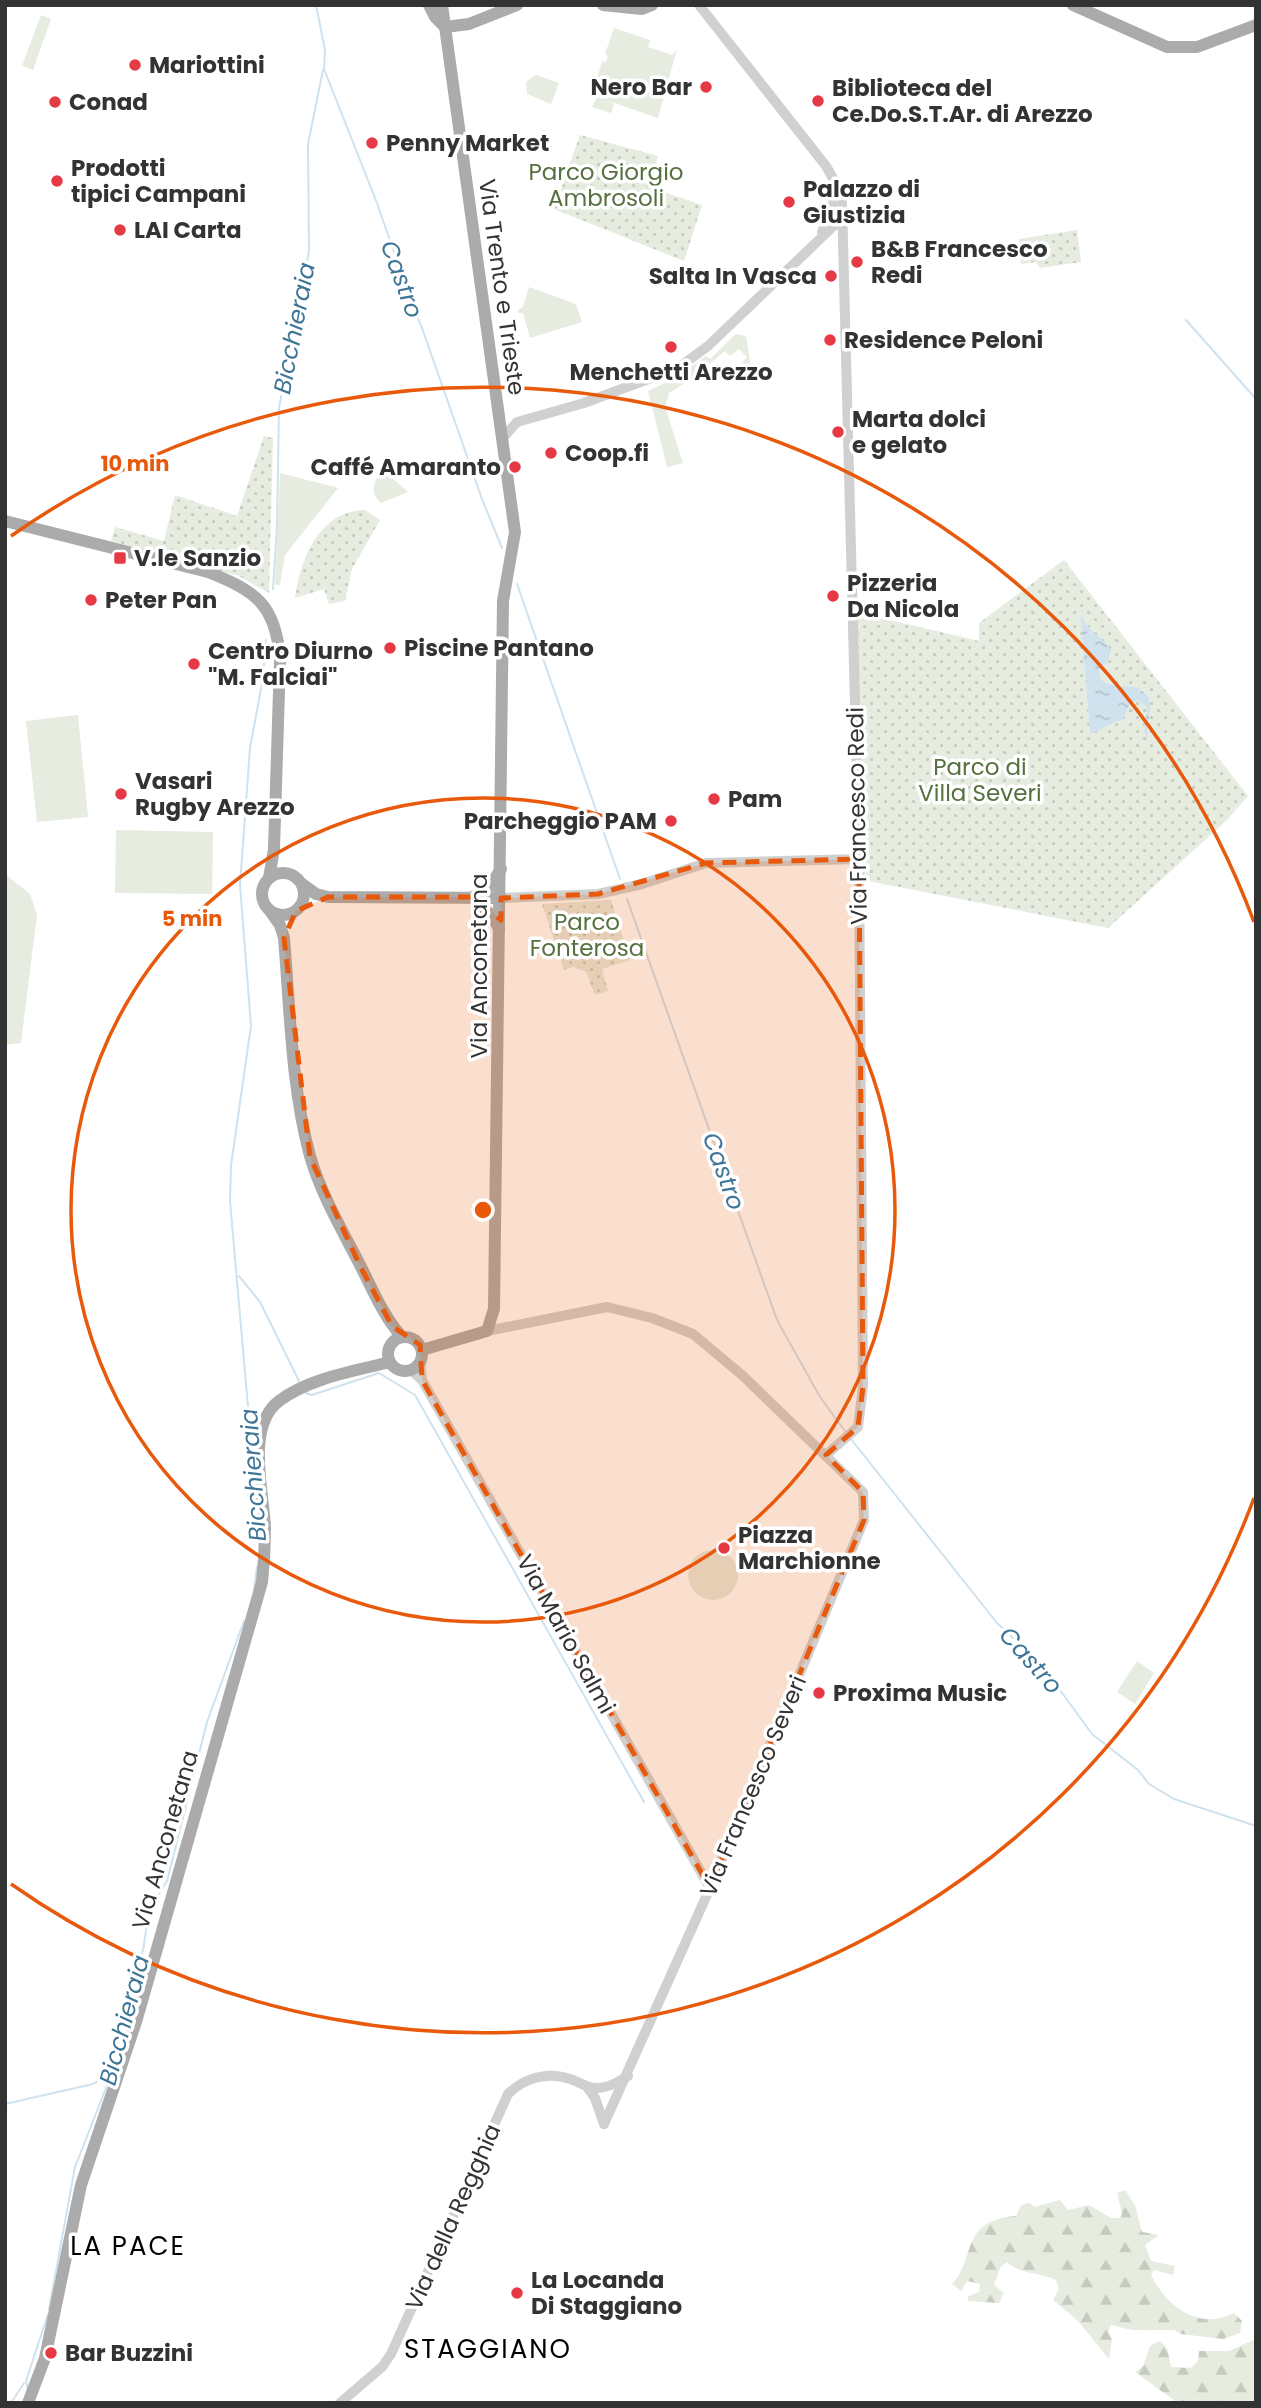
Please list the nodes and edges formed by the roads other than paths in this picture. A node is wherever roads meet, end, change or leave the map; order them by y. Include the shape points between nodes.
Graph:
1 (429, 5) edge
2 (442, 5) edge
3 (517, 5) edge
4 (603, 5) edge
5 (652, 5) edge
6 (699, 5) edge
7 (1073, 5) edge
8 (1256, 25) edge
9 (445, 27) junction
10 (835, 180) junction
11 (844, 216) junction
12 (816, 240) junction
13 (845, 249) junction
14 (499, 419) junction
15 (517, 422) junction
16 (502, 439) junction
17 (5, 521) edge
18 (515, 532) joint
19 (274, 849) junction
20 (859, 859) junction
21 (501, 869) junction
22 (283, 873) junction
23 (269, 878) junction
24 (302, 884) junction
25 (328, 897) junction
26 (473, 897) junction
27 (501, 898) junction
28 (298, 909) junction
29 (270, 911) junction
30 (501, 931) junction
31 (284, 938) junction
32 (487, 1331) junction
33 (398, 1338) junction
34 (418, 1360) junction
35 (390, 1362) junction
36 (826, 1455) junction
37 (710, 1888) junction
38 (628, 2076) junction
39 (597, 2093) junction
40 (616, 2102) junction
41 (28, 2403) edge
42 (340, 2403) edge

1 - 9 main road
2 - 9 main road, Via Trento e Trieste
3 - 9 main road via 468,24
4 - 5 main road via 642,9
6 - 10 street, Via Francesco Redi
7 - 8 main road via 1167,47 1197,47
9 - 14 main road, Via Trento e Trieste
10 - 11 street, Via Francesco Redi
10 - 12 street via 833,209
11 - 12 street
11 - 13 street, Via Francesco Redi
12 - 13 street via 831,237
12 - 15 street via 715,340 678,368
13 - 20 street, Via Francesco Redi via 844,368
14 - 15 street
14 - 16 main road, Via Trento e Trieste
15 - 16 street
16 - 18 main road, Via Trento e Trieste
17 - 19 main road via 208,572 240,585 269,611 281,659
18 - 21 main road, Via Anconetana via 503,601
19 - 22 main road
19 - 23 main road
20 - 27 street via 706,863 598,894
20 - 36 street, Via Francesco Redi via 863,1387 858,1427
21 - 26 main road via 496,879
21 - 27 main road, Via Anconetana
22 - 23 main road
22 - 24 main road
23 - 29 main road via 262,895
24 - 25 main road
24 - 28 main road via 304,895
25 - 26 main road
25 - 28 main road
26 - 27 main road
26 - 30 main road
27 - 30 main road, Via Anconetana
28 - 29 main road via 283,916
28 - 31 main road
29 - 31 main road
30 - 32 main road, Via Anconetana via 495,1296
31 - 33 main road via 310,1157 323,1192
32 - 34 main road
32 - 36 street, Via Francesco Severi via 607,1307 652,1318 708,1345
33 - 34 main road via 416,1341
33 - 35 main road via 388,1350
34 - 35 main road via 397,1368
34 - 37 street, Via Mario Salmi via 422,1380
35 - 41 main road, Via Anconetana via 302,1388 279,1401 265,1422 260,1449 265,1526 262,1582 135,2026 81,2186 45,2358
36 - 37 street, Via Francesco Severi via 863,1492 864,1520
37 - 38 street, Via Francesco Severi
38 - 39 street, Via della Regghia
38 - 40 street, Via Francesco Severi
39 - 40 street, Via della Regghia
39 - 40 street, Via Francesco Severi via 604,2124
39 - 42 street, Via della Regghia via 570,2078 548,2076 518,2085 508,2094 389,2358

